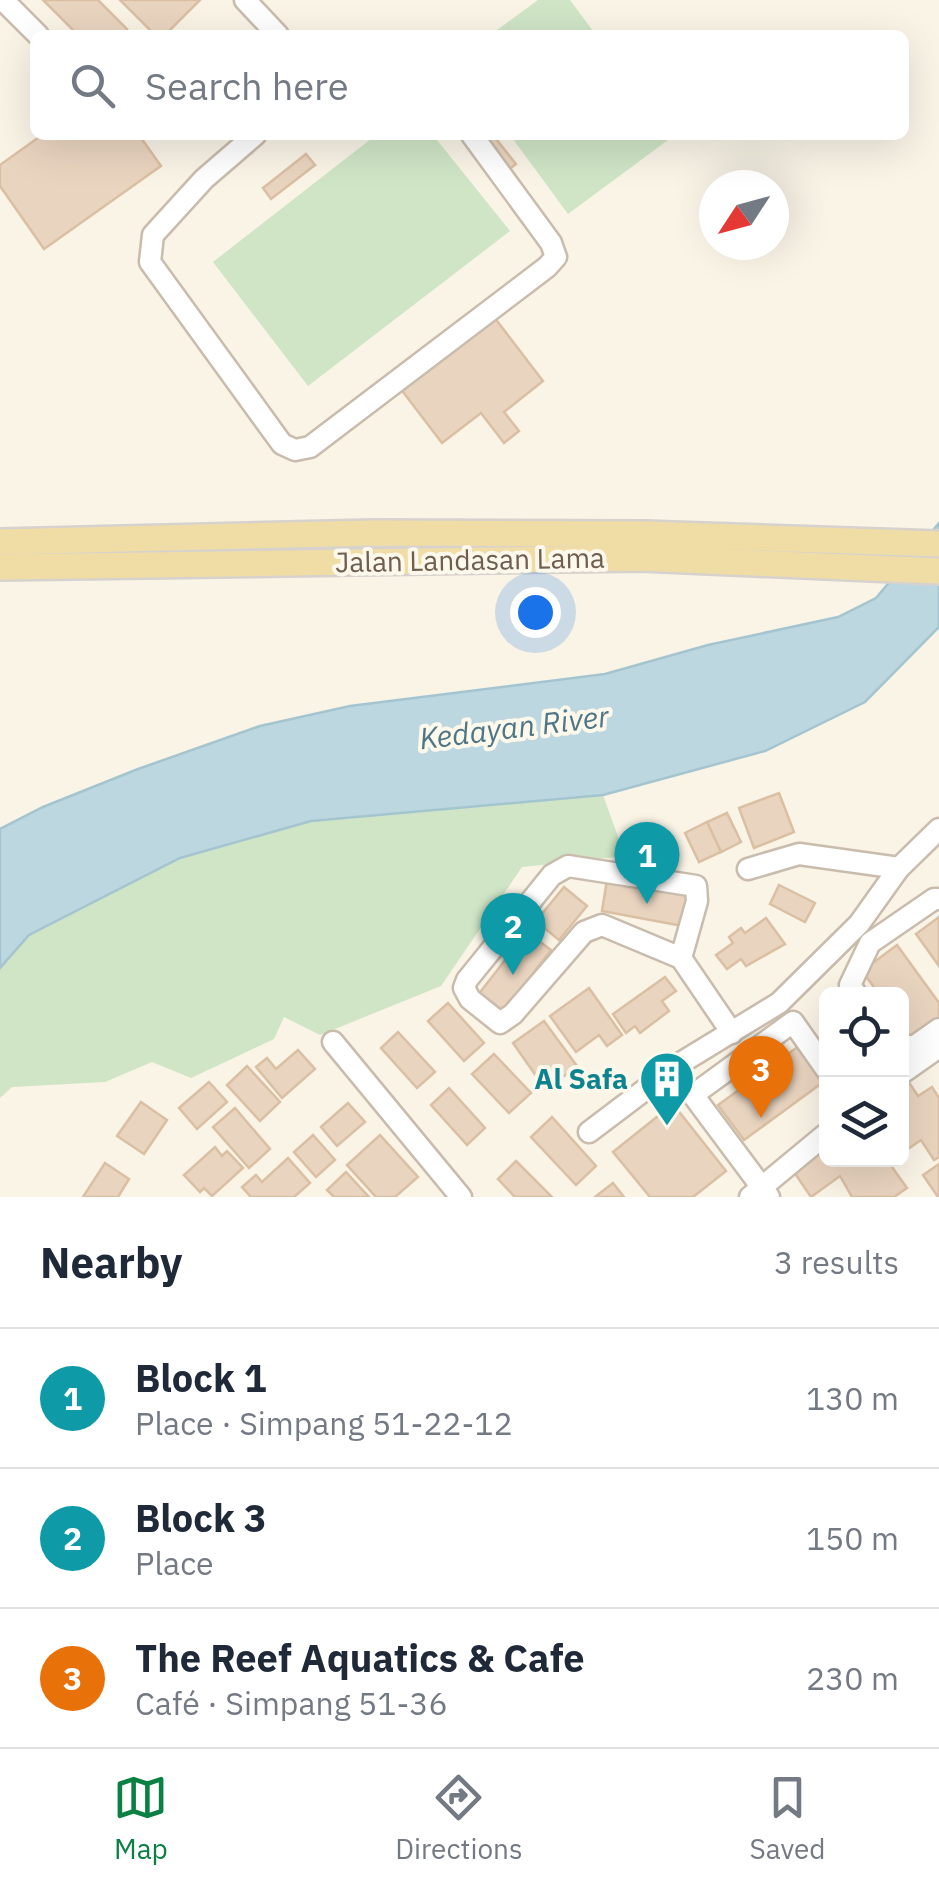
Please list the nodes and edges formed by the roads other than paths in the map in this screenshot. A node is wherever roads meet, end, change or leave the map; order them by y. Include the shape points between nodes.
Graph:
1 (3, 0) edge
2 (245, 0) edge
3 (33, 30) edge
4 (273, 30) edge
5 (250, 140) edge
6 (476, 140) edge
7 (0, 542) edge
8 (939, 544) edge
9 (0, 567) edge
10 (939, 571) edge
11 (939, 828) edge
12 (900, 868) junction
13 (748, 870) dead end
14 (939, 899) edge
15 (859, 924) junction
16 (870, 943) junction
17 (681, 958) junction
18 (851, 987) edge
19 (779, 1003) junction
20 (793, 1022) junction
21 (939, 1029) edge
22 (732, 1033) junction
23 (332, 1042) dead end
24 (909, 1046) edge
25 (939, 1047) edge
26 (819, 1058) edge
27 (909, 1068) edge
28 (589, 1132) dead end
29 (819, 1140) edge
30 (761, 1194) edge
31 (460, 1197) edge

1 - 3 street
2 - 4 street
5 - 6 street via 153,235 150,262 282,444 295,450 310,447 556,257
7 - 8 main road, Jalan Landasan Lama via 372,532
9 - 10 main road, Jalan Landasan Lama via 640,558
11 - 12 street
12 - 13 street via 799,854
12 - 15 street
14 - 16 street
15 - 16 street
15 - 19 street
16 - 18 street
17 - 17 street via 602,925 584,932 500,1022 464,988 552,875 568,866 696,886
17 - 22 street
19 - 20 street
19 - 22 street
20 - 26 street
20 - 30 street via 693,1094
21 - 24 street
22 - 28 street
23 - 31 street
25 - 27 street
29 - 30 street

